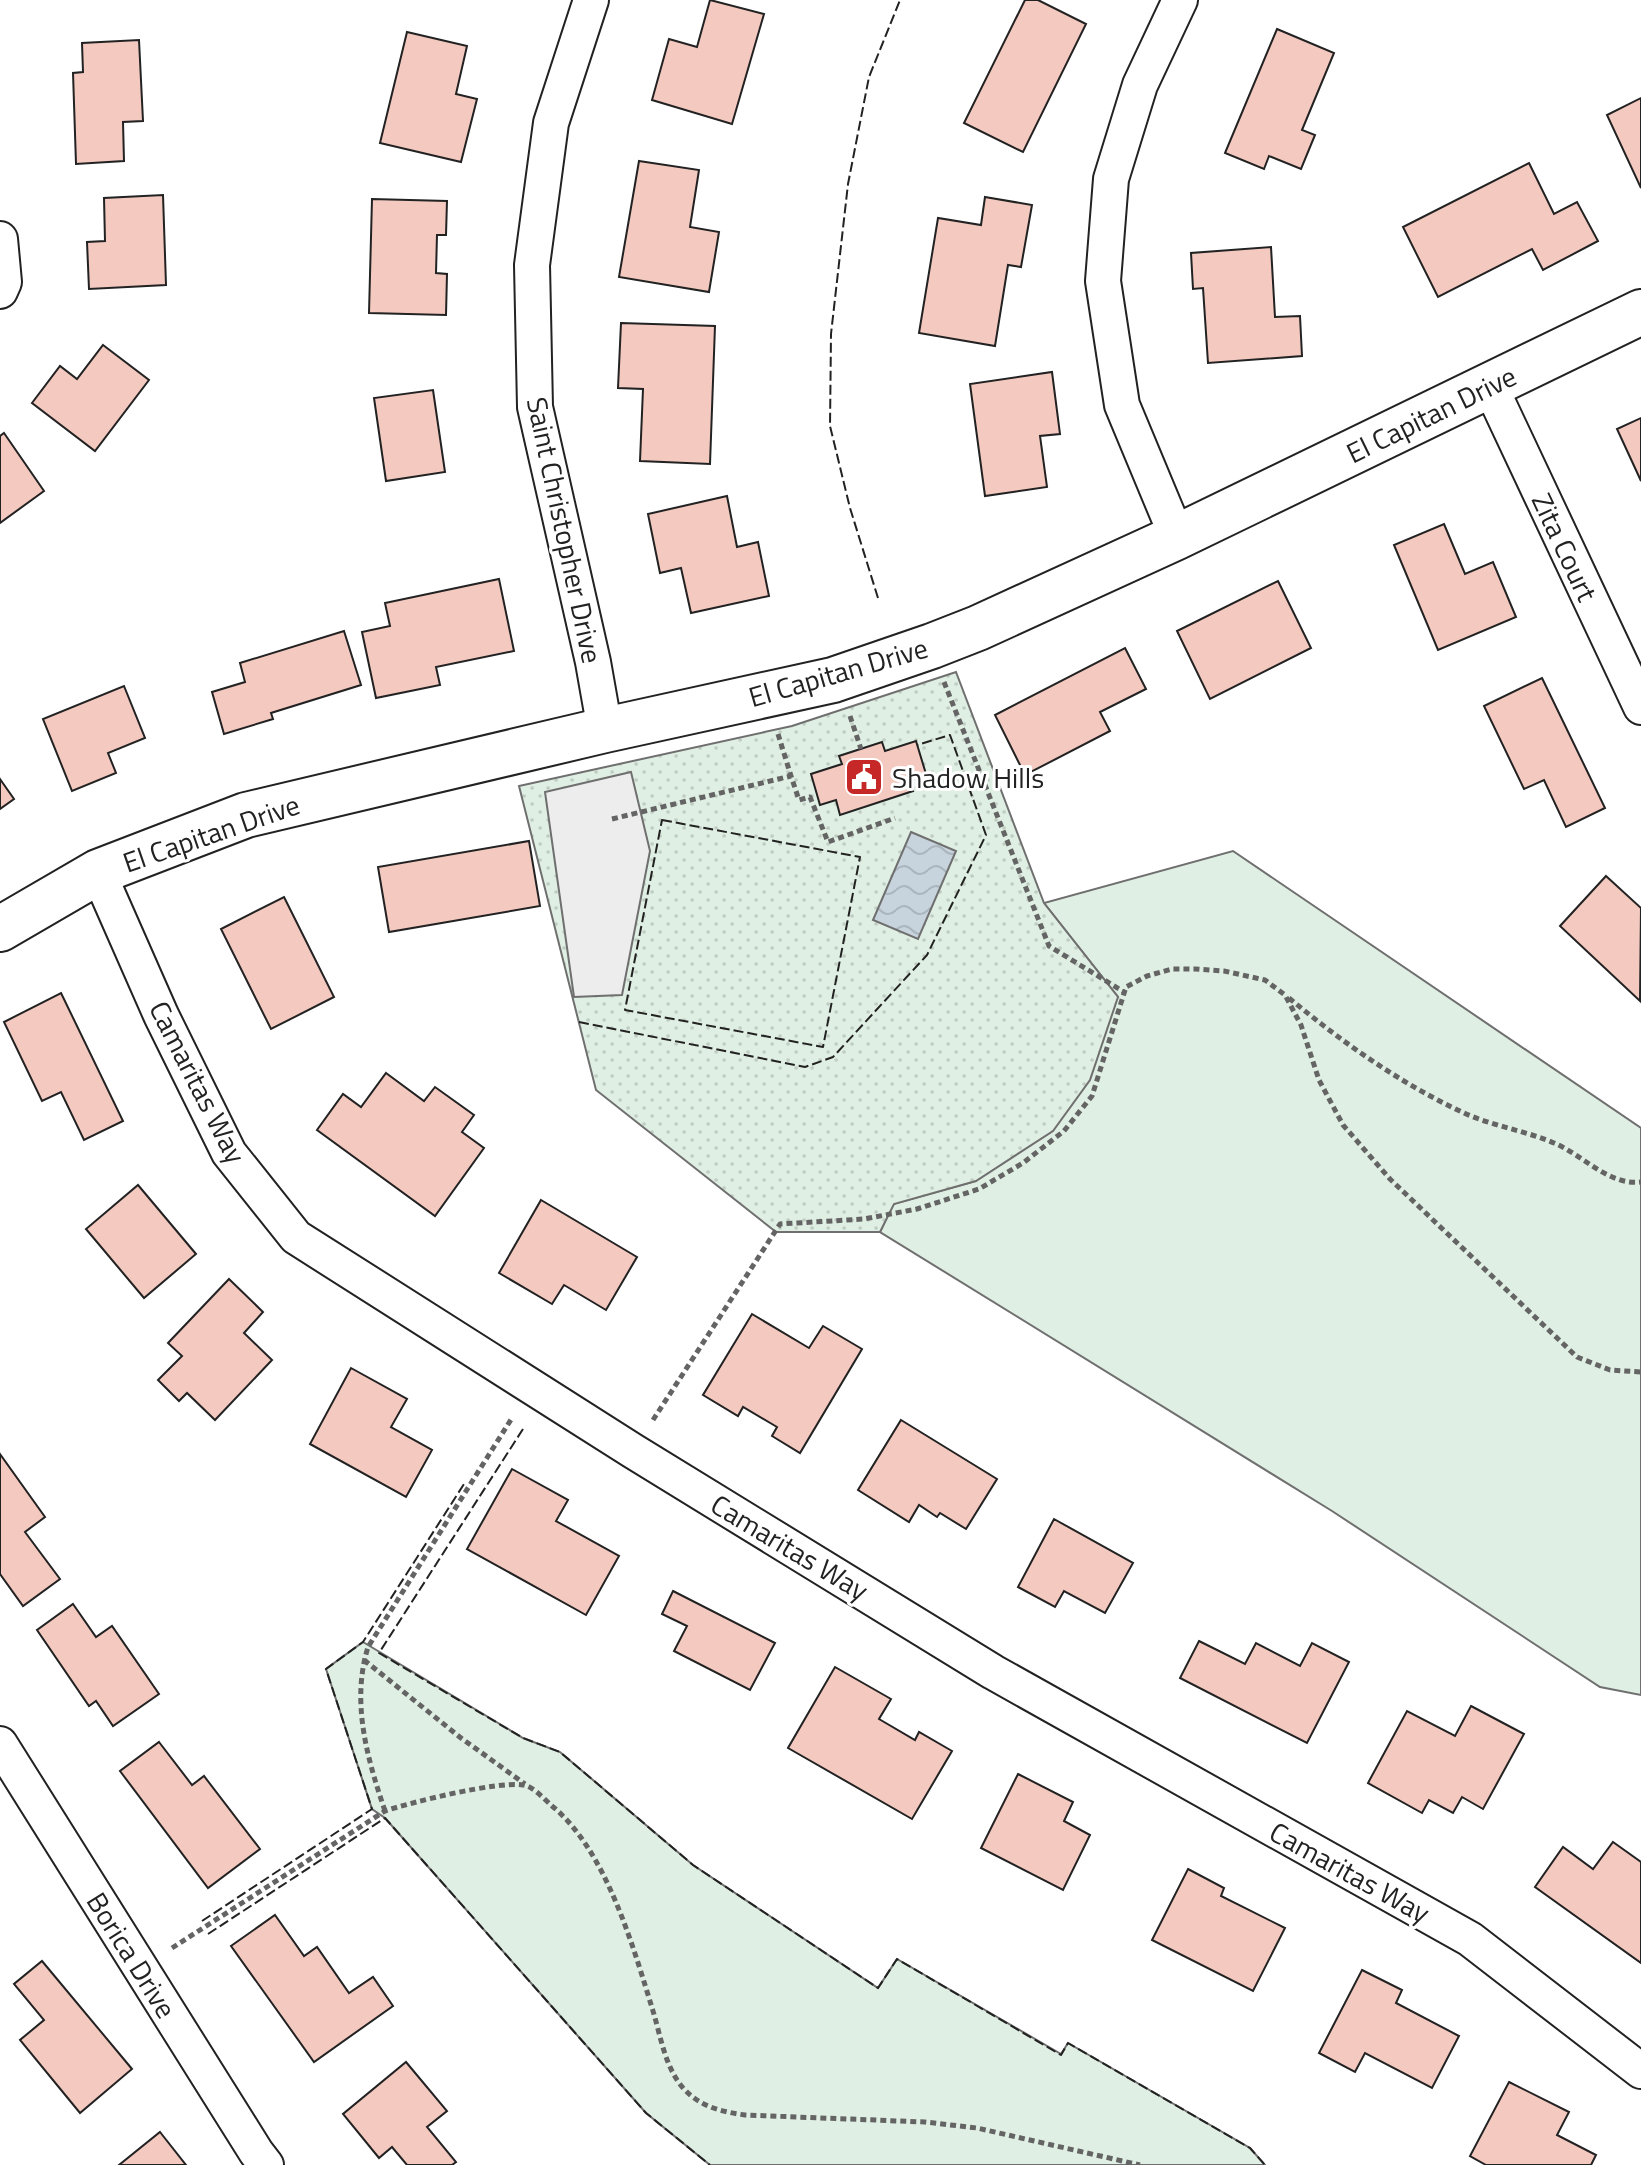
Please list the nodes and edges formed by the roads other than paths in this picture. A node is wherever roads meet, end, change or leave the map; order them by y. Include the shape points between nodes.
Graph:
1 (591, 0) edge
2 (1180, 0) edge
3 (0, 239) edge
4 (0, 291) edge
5 (1641, 312) edge
6 (1490, 386) junction
7 (1177, 537) junction
8 (1641, 707) edge
9 (605, 730) junction
10 (98, 872) junction
11 (0, 929) edge
12 (0, 1744) edge
13 (1641, 2071) edge
14 (266, 2165) edge

1 - 9 street, Saint Christopher Drive via 551,123 532,265 535,407
2 - 7 street via 1140,85 1111,179 1103,281 1122,405
3 - 4 street
5 - 6 street, El Capitan Drive
6 - 7 street, El Capitan Drive
6 - 8 street, Zita Court
7 - 9 street, El Capitan Drive via 978,628 833,680
9 - 10 street, El Capitan Drive via 246,815
10 - 11 street, El Capitan Drive
10 - 13 street, Camaritas Way via 229,1153 296,1237 993,1672 1470,1939
12 - 14 street, Borica Drive

